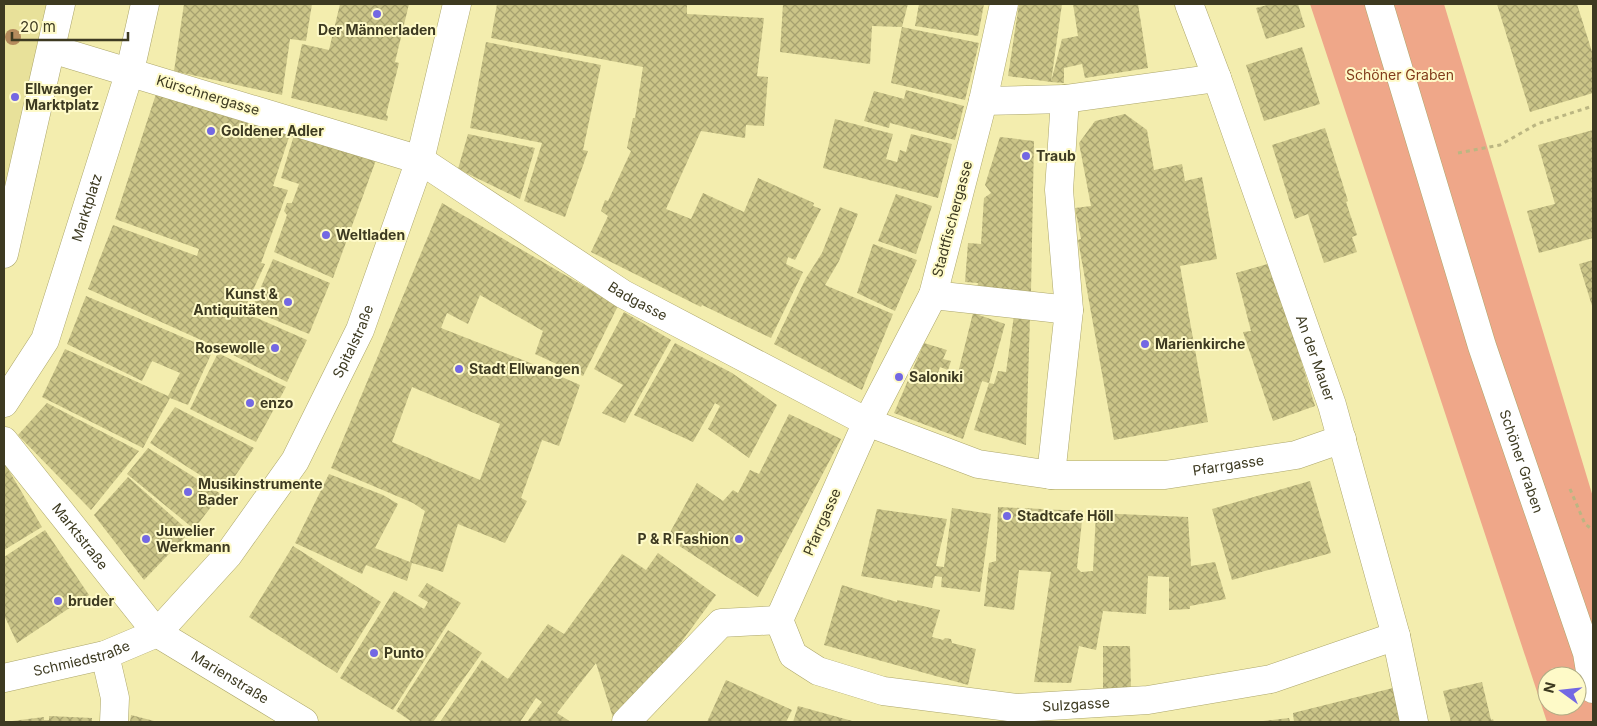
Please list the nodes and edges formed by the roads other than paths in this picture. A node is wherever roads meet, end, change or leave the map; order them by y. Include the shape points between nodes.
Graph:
1 (62, 4) edge
2 (144, 4) edge
3 (458, 4) edge
4 (1004, 4) edge
5 (1189, 4) edge
6 (1379, 4) edge
7 (52, 49) junction
8 (130, 71) junction
9 (1217, 78) junction
10 (1065, 99) junction
11 (983, 101) junction
12 (420, 160) junction
13 (4, 254) edge
14 (933, 295) junction
15 (1069, 310) junction
16 (4, 402) edge
17 (867, 422) junction
18 (1342, 439) junction
19 (4, 441) edge
20 (1051, 475) junction
21 (779, 620) junction
22 (157, 633) junction
23 (1396, 636) junction
24 (105, 655) junction
25 (4, 678) edge
26 (1593, 689) edge
27 (114, 722) edge
28 (304, 722) edge
29 (626, 722) edge
30 (1414, 722) edge

1 - 7 street
2 - 8 street, Marktplatz
3 - 12 street, Spitalstraße
4 - 11 street, Stadtfischergasse
5 - 9 street, An der Mauer
6 - 26 street, Schöner Graben via 1482,346 1587,653
7 - 8 street, Kürschnergasse
7 - 13 street
8 - 12 street, Kürschnergasse
8 - 16 street, Marktplatz via 45,340
9 - 10 street
9 - 18 street, An der Mauer
10 - 11 street
10 - 15 street via 1059,190
11 - 14 street, Stadtfischergasse
12 - 17 street, Badgasse via 623,294
12 - 22 street, Spitalstraße via 360,330 295,461 228,555
14 - 15 street
14 - 17 street, Stadtfischergasse
15 - 20 street
17 - 20 street, Pfarrgasse via 978,464
17 - 21 street, Pfarrgasse
18 - 20 street, Pfarrgasse via 1296,454 1165,475
18 - 23 street, An der Mauer
19 - 22 street, Marktstraße
21 - 23 street, Sulzgasse via 793,655 818,671 883,691 1017,708 1148,700 1271,679
21 - 29 street via 721,623
22 - 24 street, Schmiedstraße
22 - 28 street, Marienstraße
23 - 30 street, An der Mauer
24 - 25 street, Schmiedstraße
24 - 27 street via 115,698

